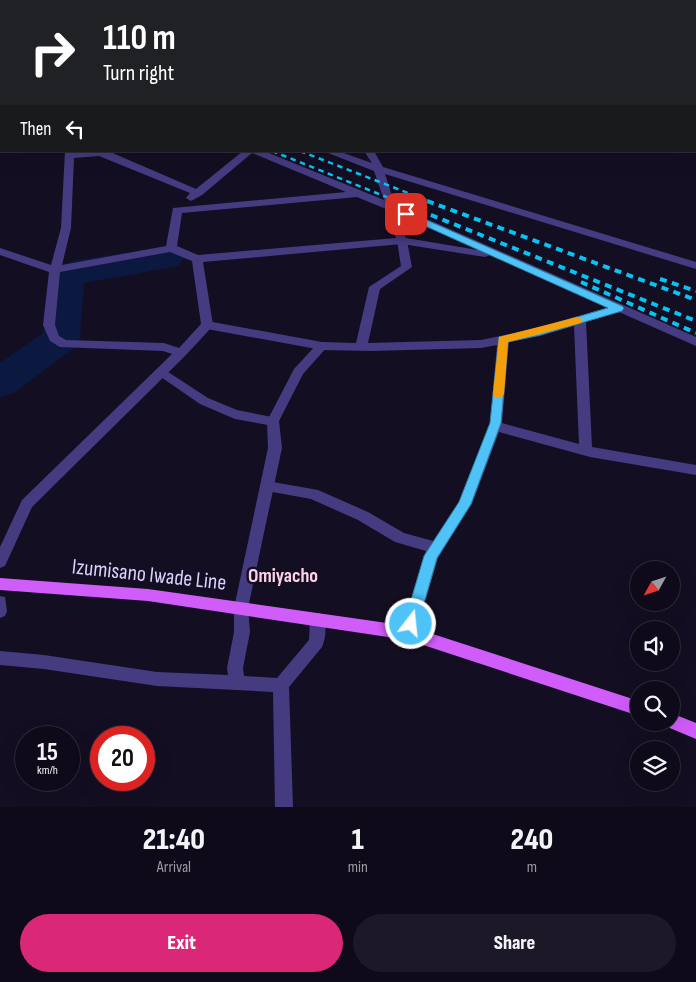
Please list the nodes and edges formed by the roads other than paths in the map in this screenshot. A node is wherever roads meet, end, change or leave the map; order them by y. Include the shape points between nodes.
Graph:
1 (101, 152) edge
2 (247, 152) edge
3 (257, 152) edge
4 (331, 152) edge
5 (370, 152) edge
6 (70, 153) edge
7 (378, 169) junction
8 (198, 193) junction
9 (357, 194) junction
10 (390, 207) junction
11 (177, 210) junction
12 (402, 241) junction
13 (171, 248) junction
14 (0, 251) edge
15 (501, 256) junction
16 (197, 259) junction
17 (696, 266) edge
18 (55, 270) junction
19 (618, 308) junction
20 (580, 320) junction
21 (207, 324) junction
22 (503, 339) junction
23 (696, 342) edge
24 (322, 346) junction
25 (361, 347) junction
26 (181, 353) junction
27 (162, 372) junction
28 (273, 421) junction
29 (494, 426) junction
30 (586, 450) junction
31 (696, 470) edge
32 (267, 486) junction
33 (436, 548) junction
34 (0, 562) edge
35 (0, 584) edge
36 (0, 602) edge
37 (241, 608) junction
38 (0, 611) edge
39 (318, 620) junction
40 (408, 633) junction
41 (0, 658) edge
42 (237, 684) junction
43 (282, 685) junction
44 (630, 706) edge
45 (680, 725) edge
46 (696, 731) edge
47 (284, 807) edge

1 - 6 street
1 - 8 street
2 - 8 street
3 - 9 street
4 - 7 street
5 - 7 street
6 - 18 street via 66,228
7 - 10 street
7 - 17 street
8 - 11 street
9 - 10 street
9 - 11 street
10 - 12 street
10 - 15 street
11 - 13 street
12 - 15 street
12 - 16 street
12 - 25 street via 407,267 375,286
13 - 16 street
13 - 18 street
14 - 18 street
15 - 19 street
16 - 21 street
18 - 26 street via 49,325 59,341 164,347
19 - 20 street
19 - 23 street
20 - 22 street
20 - 30 street
21 - 24 street
21 - 26 street
22 - 25 street via 481,344
22 - 29 street
24 - 25 street
24 - 28 street via 298,372
26 - 27 street
27 - 28 street via 204,401 235,414
27 - 34 street via 27,504
28 - 32 street via 275,448
29 - 30 street
29 - 33 street via 465,504
30 - 31 street
32 - 33 street via 312,494 363,516 400,538
32 - 37 street
33 - 40 street
35 - 37 main road, Izumisano Iwade Line via 148,595
36 - 38 street
37 - 39 main road, Izumisano Iwade Line
37 - 42 street via 242,632 235,668
39 - 40 main road, Izumisano Iwade Line
39 - 43 street via 317,642
40 - 44 main road, Izumisano Iwade Line
41 - 42 street via 157,679
42 - 43 street
43 - 47 street
45 - 46 main road

